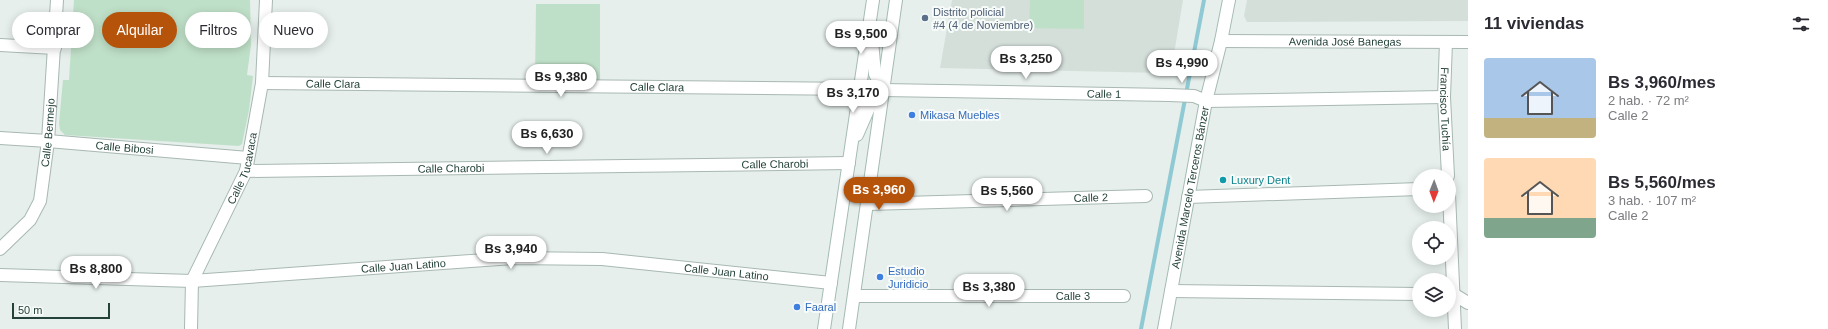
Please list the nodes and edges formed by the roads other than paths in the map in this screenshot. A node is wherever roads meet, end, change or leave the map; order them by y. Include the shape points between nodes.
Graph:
1 (57, 0) edge
2 (266, 0) edge
3 (896, 0) edge
4 (1229, 0) edge
5 (872, 6) edge
6 (56, 12) edge
7 (1221, 41) junction
8 (1446, 42) junction
9 (1468, 42) edge
10 (0, 45) edge
11 (12, 46) edge
12 (55, 48) edge
13 (262, 83) junction
14 (860, 89) junction
15 (883, 90) junction
16 (1444, 97) junction
17 (1206, 102) junction
18 (0, 138) edge
19 (48, 141) junction
20 (248, 158) junction
21 (849, 159) junction
22 (1448, 169) edge
23 (246, 170) junction
24 (1412, 189) edge
25 (1146, 196) dead end
26 (1188, 197) junction
27 (868, 204) junction
28 (1450, 213) edge
29 (0, 249) edge
30 (1451, 273) edge
31 (0, 275) edge
32 (192, 281) junction
33 (831, 283) junction
34 (1170, 291) junction
35 (1412, 294) edge
36 (1124, 296) dead end
37 (1456, 297) edge
38 (853, 301) junction
39 (1468, 303) edge
40 (1454, 317) edge
41 (191, 329) edge
42 (824, 329) edge
43 (843, 329) edge
44 (849, 329) edge
45 (1164, 329) edge
46 (1455, 329) edge

1 - 6 street, Calle Bermejo
2 - 13 street, Calle Tucavaca
3 - 15 street
4 - 7 street, Avenida Marcelo Terceros Bánzer
5 - 14 street
5 - 15 street via 873,62 878,82
7 - 8 street, Avenida José Banegas
7 - 17 street, Avenida Marcelo Terceros Bánzer
8 - 9 street, Avenida José Banegas
8 - 16 street, Francisco Tuchía
10 - 11 street
12 - 19 street, Calle Bermejo
13 - 14 street, Calle Clara
13 - 20 street, Calle Tucavaca
14 - 21 street
15 - 17 street, Calle 1 via 1169,95 1194,96
15 - 21 street via 871,103
15 - 27 street
16 - 17 street, Calle 1
16 - 22 street, Francisco Tuchía
17 - 26 street, Avenida Marcelo Terceros Bánzer
18 - 19 street, Calle Bibosi
19 - 20 street, Calle Bibosi
19 - 29 street, Calle Bermejo via 40,201 30,220
20 - 23 street, Calle Tucavaca
21 - 23 street, Calle Charobi
21 - 33 street
23 - 32 street, Calle Tucavaca
24 - 26 street
25 - 27 street, Calle 2
26 - 34 street, Avenida Marcelo Terceros Bánzer
27 - 38 street
28 - 30 street
31 - 32 street, Calle Juan Latino
32 - 33 street, Calle Juan Latino via 512,258 602,259
32 - 41 street, Calle Tucavaca
33 - 42 street
34 - 35 street
34 - 45 street, Avenida Marcelo Terceros Bánzer
36 - 38 street, Calle 3
37 - 39 street
38 - 43 street
38 - 44 street
40 - 46 street

